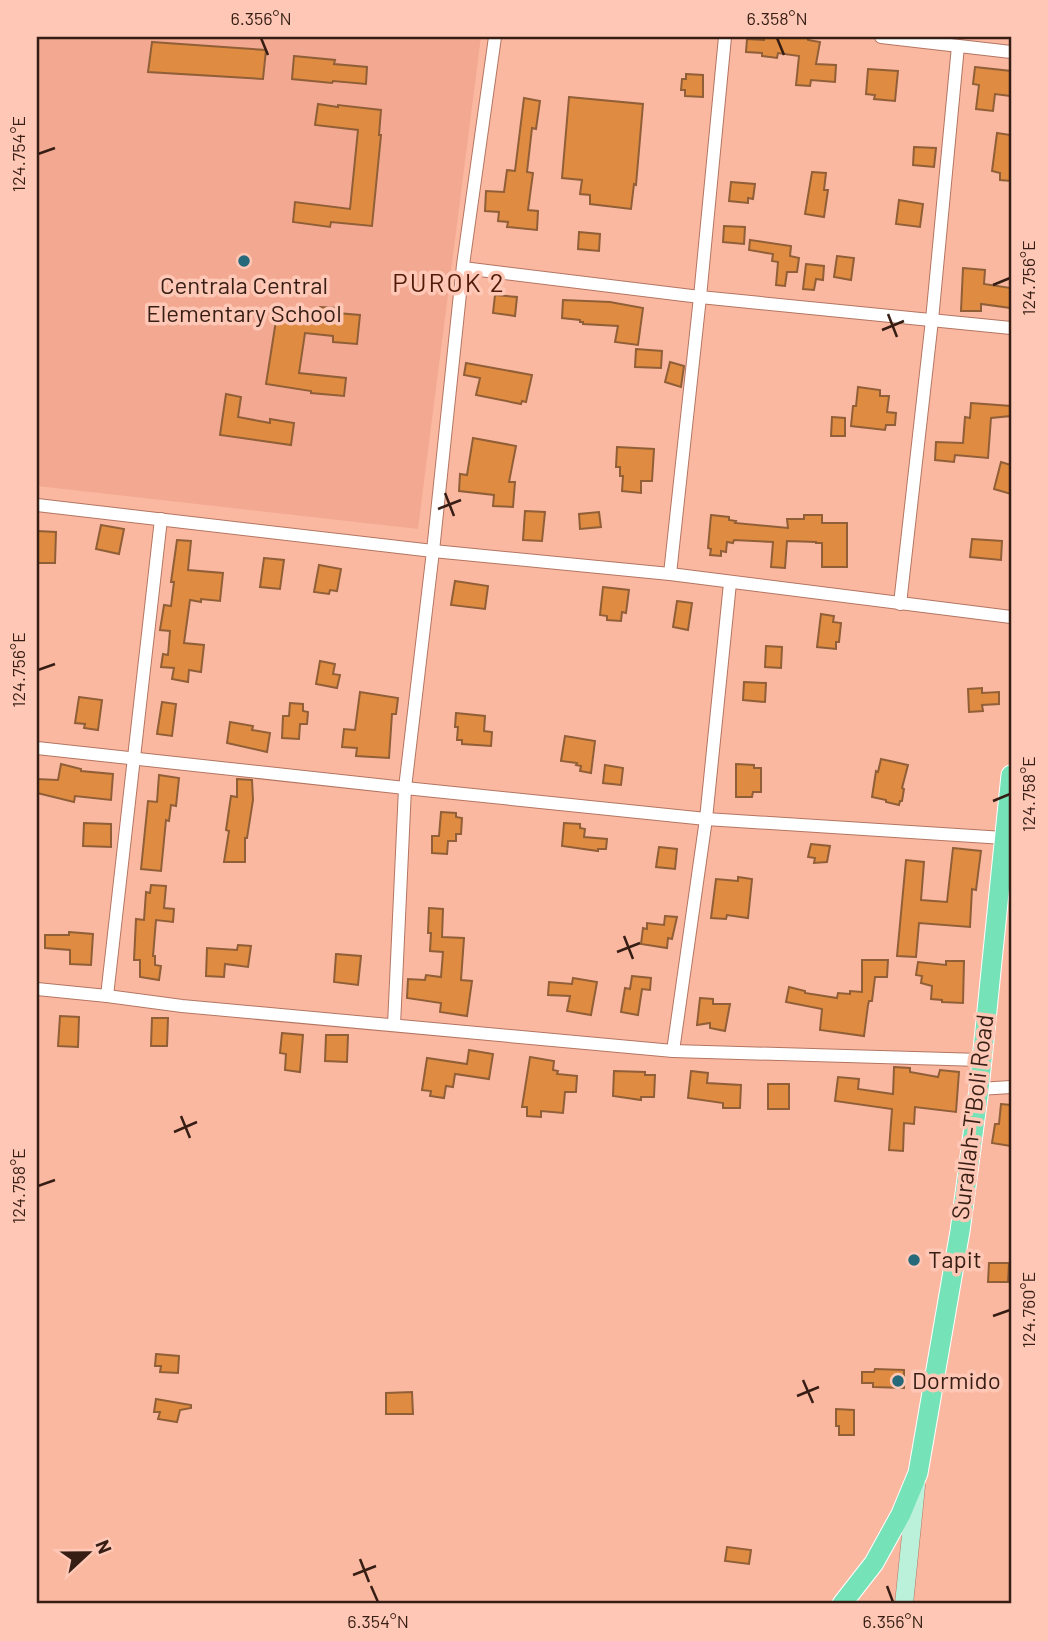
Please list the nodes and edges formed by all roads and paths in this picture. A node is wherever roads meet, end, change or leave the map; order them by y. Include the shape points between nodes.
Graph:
1 (495, 37) edge
2 (725, 37) edge
3 (881, 37) edge
4 (958, 46) junction
5 (1011, 52) edge
6 (463, 268) junction
7 (700, 297) junction
8 (932, 320) junction
9 (1011, 328) edge
10 (37, 505) edge
11 (161, 519) junction
12 (433, 551) junction
13 (670, 574) junction
14 (730, 583) junction
15 (900, 604) junction
16 (1011, 617) edge
17 (37, 748) edge
18 (134, 760) junction
19 (1011, 775) edge
20 (405, 788) junction
21 (1009, 806) edge
22 (706, 819) junction
23 (1004, 838) junction
24 (37, 989) edge
25 (107, 996) junction
26 (394, 1025) junction
27 (673, 1051) junction
28 (981, 1060) junction
29 (1011, 1087) edge
30 (979, 1089) junction
31 (918, 1473) junction
32 (842, 1604) edge
33 (904, 1604) edge

1 - 6 street
2 - 7 street
3 - 4 street
4 - 5 street
4 - 8 street
6 - 7 street
6 - 12 street
7 - 8 street
7 - 13 street
8 - 9 street
8 - 15 street
10 - 11 street
11 - 12 street
11 - 18 street
12 - 13 street
12 - 20 street
13 - 14 street
14 - 15 street
14 - 22 street
15 - 16 street
17 - 18 street
18 - 20 street
18 - 25 street
19 - 21 main road, Surallah-T'Boli Road
20 - 22 street
20 - 26 street
21 - 23 main road, Surallah-T'Boli Road
22 - 23 street
22 - 27 street
23 - 28 main road, Surallah-T'Boli Road
24 - 25 street
25 - 26 street
26 - 27 street
27 - 28 street
28 - 30 main road, Surallah-T'Boli Road
29 - 30 street
30 - 31 main road, Surallah-T'Boli Road via 960,1231
31 - 32 main road, Surallah-T'Boli Road via 874,1563
31 - 33 street

